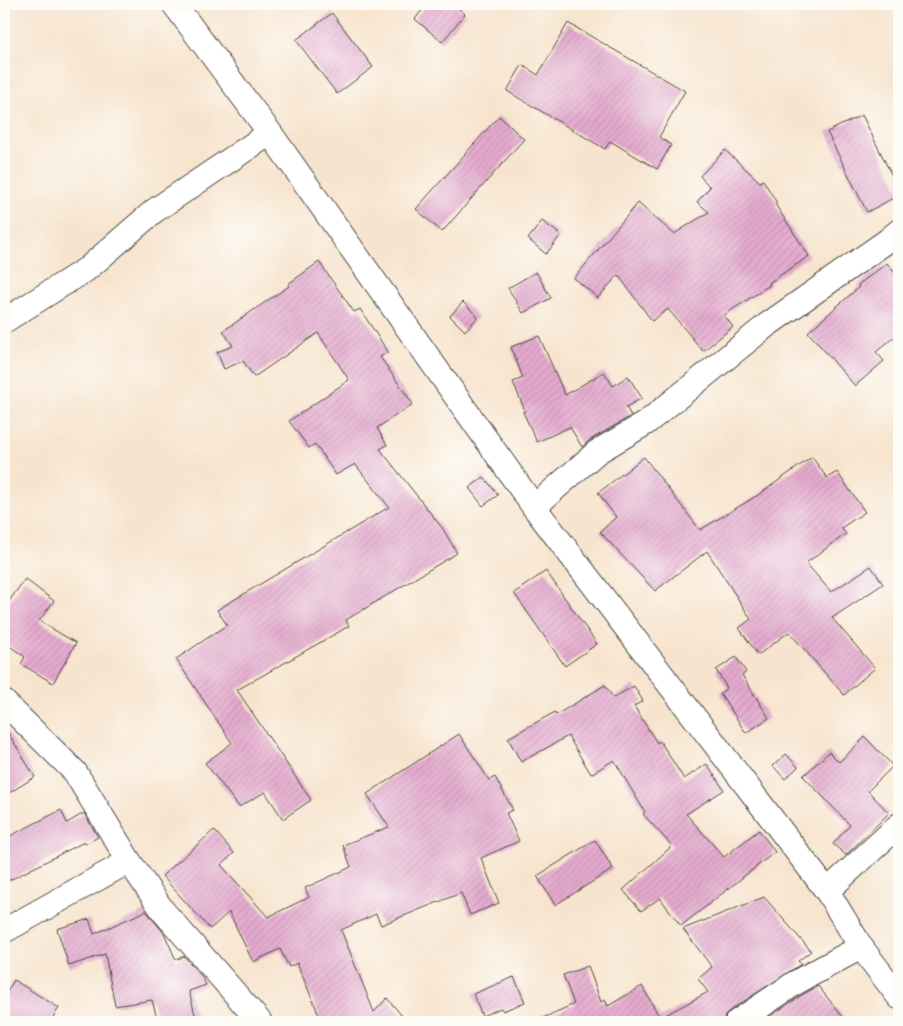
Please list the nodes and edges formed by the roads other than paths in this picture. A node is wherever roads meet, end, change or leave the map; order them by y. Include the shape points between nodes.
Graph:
1 (174, 4) edge
2 (270, 132) junction
3 (899, 230) edge
4 (4, 321) edge
5 (534, 507) junction
6 (4, 702) edge
7 (899, 824) edge
8 (129, 860) junction
9 (827, 891) junction
10 (4, 931) edge
11 (861, 947) junction
12 (899, 997) edge
13 (260, 1022) edge
14 (737, 1022) edge

1 - 2 street
2 - 4 street via 154,211 87,269
2 - 5 street
3 - 5 street via 767,325 646,422 597,452
5 - 9 street
6 - 8 street via 75,772
7 - 9 street
8 - 10 street
8 - 13 street via 163,911
9 - 11 street
11 - 12 street
11 - 14 street via 795,983

